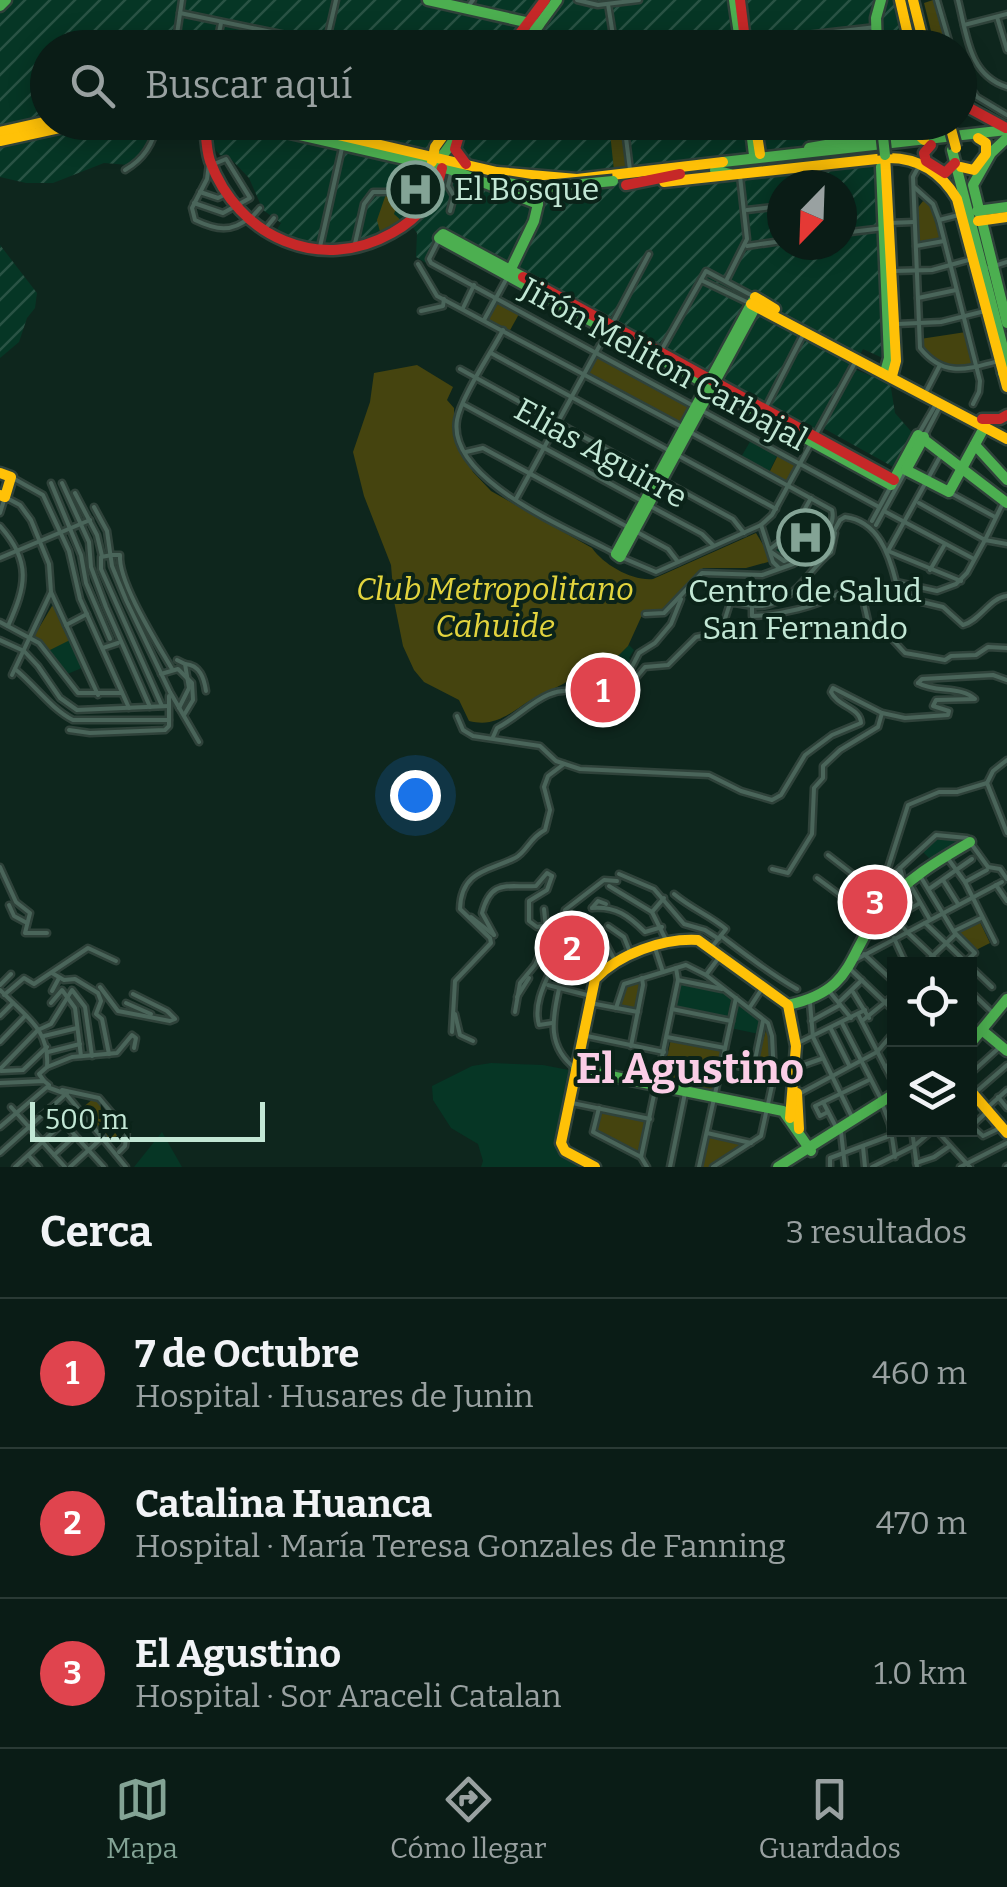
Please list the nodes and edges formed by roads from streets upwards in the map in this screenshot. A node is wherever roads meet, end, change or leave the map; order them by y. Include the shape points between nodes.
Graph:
1 (6, 0) edge
2 (182, 0) edge
3 (336, 0) edge
4 (433, 0) edge
5 (545, 0) edge
6 (558, 0) edge
7 (578, 0) edge
8 (639, 0) edge
9 (881, 0) edge
10 (900, 0) edge
11 (917, 0) edge
12 (938, 0) edge
13 (958, 0) edge
14 (470, 4) edge
15 (608, 4) junction
16 (738, 5) edge
17 (0, 6) edge
18 (180, 13) junction
19 (1007, 14) edge
20 (997, 17) junction
21 (222, 21) junction
22 (534, 24) junction
23 (964, 25) junction
24 (876, 27) junction
25 (178, 30) edge
26 (220, 30) edge
27 (264, 30) edge
28 (329, 30) edge
29 (528, 30) edge
30 (531, 30) edge
31 (612, 30) edge
32 (741, 30) edge
33 (854, 30) edge
34 (876, 30) edge
35 (907, 30) edge
36 (924, 30) edge
37 (946, 30) edge
38 (966, 30) edge
39 (1007, 50) edge
40 (977, 66) edge
41 (1007, 87) edge
42 (977, 97) edge
43 (977, 115) edge
44 (1007, 115) edge
45 (977, 119) edge
46 (30, 125) edge
47 (0, 132) edge
48 (1007, 133) edge
49 (30, 135) edge
50 (977, 136) junction
51 (152, 140) edge
52 (208, 140) edge
53 (320, 140) edge
54 (356, 140) edge
55 (453, 140) edge
56 (458, 140) edge
57 (625, 140) edge
58 (755, 140) edge
59 (842, 140) edge
60 (882, 140) edge
61 (926, 140) edge
62 (944, 140) edge
63 (952, 140) edge
64 (0, 141) edge
65 (928, 142) junction
66 (342, 145) junction
67 (757, 155) junction
68 (883, 156) junction
69 (211, 162) junction
70 (439, 164) junction
71 (920, 164) junction
72 (467, 165) junction
73 (958, 165) junction
74 (806, 167) junction
75 (125, 170) dead end
76 (715, 170) junction
77 (806, 170) edge
78 (651, 172) junction
79 (735, 173) junction
80 (680, 174) junction
81 (628, 180) junction
82 (913, 183) junction
83 (200, 192) junction
84 (229, 193) junction
85 (927, 200) junction
86 (194, 203) junction
87 (238, 205) junction
88 (428, 207) junction
89 (1007, 207) edge
90 (260, 208) dead end
91 (767, 208) edge
92 (914, 209) junction
93 (745, 210) junction
94 (450, 211) dead end
95 (250, 217) junction
96 (1007, 217) edge
97 (274, 218) dead end
98 (972, 218) junction
99 (939, 220) junction
100 (914, 222) junction
101 (886, 225) junction
102 (265, 229) junction
103 (857, 231) edge
104 (441, 236) joint
105 (944, 242) junction
106 (767, 243) edge
107 (746, 246) junction
108 (916, 246) junction
109 (319, 251) junction
110 (354, 252) junction
111 (649, 254) dead end
112 (972, 259) junction
113 (1007, 262) edge
114 (418, 264) dead end
115 (950, 266) junction
116 (990, 268) junction
117 (889, 271) junction
118 (916, 271) junction
119 (510, 273) junction
120 (702, 280) junction
121 (726, 281) junction
122 (474, 285) junction
123 (956, 290) junction
124 (495, 298) junction
125 (918, 298) junction
126 (444, 300) junction
127 (755, 302) junction
128 (890, 308) junction
129 (463, 309) junction
130 (421, 311) dead end
131 (985, 311) junction
132 (963, 317) junction
133 (1001, 318) edge
134 (484, 320) junction
135 (894, 324) junction
136 (918, 324) junction
137 (609, 328) junction
138 (503, 330) junction
139 (805, 332) junction
140 (1007, 343) edge
141 (491, 353) junction
142 (595, 354) junction
143 (659, 355) junction
144 (858, 358) junction
145 (940, 364) junction
146 (976, 367) junction
147 (1004, 367) edge
148 (460, 369) dead end
149 (890, 371) junction
150 (584, 375) junction
151 (478, 378) junction
152 (711, 384) junction
153 (1007, 387) edge
154 (927, 390) junction
155 (572, 397) junction
156 (939, 402) junction
157 (464, 404) junction
158 (973, 404) dead end
159 (698, 408) junction
160 (763, 412) junction
161 (1007, 415) edge
162 (558, 423) junction
163 (982, 423) junction
164 (686, 430) junction
165 (1007, 431) edge
166 (921, 436) junction
167 (1007, 438) edge
168 (814, 440) junction
169 (975, 445) junction
170 (544, 447) junction
171 (465, 452) junction
172 (943, 452) junction
173 (674, 453) junction
174 (800, 464) junction
175 (961, 467) junction
176 (906, 470) junction
177 (530, 474) junction
178 (6, 475) edge
179 (660, 478) junction
180 (1007, 480) edge
181 (927, 481) junction
182 (51, 483) dead end
183 (62, 483) dead end
184 (892, 483) junction
185 (789, 486) junction
186 (948, 492) junction
187 (75, 493) dead end
188 (2, 496) edge
189 (811, 498) junction
190 (516, 500) junction
191 (917, 502) junction
192 (1006, 502) edge
193 (646, 503) junction
194 (94, 508) dead end
195 (776, 509) junction
196 (882, 509) junction
197 (0, 513) edge
198 (995, 517) junction
199 (90, 520) junction
200 (906, 522) junction
201 (874, 523) dead end
202 (80, 524) junction
203 (761, 525) junction
204 (0, 526) edge
205 (70, 528) junction
206 (632, 530) junction
207 (61, 532) junction
208 (744, 532) junction
209 (835, 534) junction
210 (985, 540) junction
211 (40, 541) junction
212 (945, 544) junction
213 (1007, 544) edge
214 (713, 546) junction
215 (770, 550) junction
216 (888, 551) junction
217 (15, 552) junction
218 (112, 555) junction
219 (102, 556) junction
220 (618, 556) junction
221 (0, 558) edge
222 (974, 559) junction
223 (678, 562) junction
224 (773, 562) junction
225 (779, 568) junction
226 (930, 570) junction
227 (772, 572) junction
228 (960, 580) junction
229 (896, 582) junction
230 (51, 592) junction
231 (684, 595) junction
232 (1007, 596) edge
233 (46, 606) junction
234 (57, 606) junction
235 (752, 606) junction
236 (87, 614) junction
237 (645, 614) dead end
238 (0, 622) edge
239 (66, 625) junction
240 (8, 626) junction
241 (31, 638) junction
242 (110, 639) dead end
243 (0, 640) edge
244 (118, 643) dead end
245 (103, 648) junction
246 (1007, 648) edge
247 (24, 651) junction
248 (178, 660) dead end
249 (185, 664) junction
250 (172, 669) junction
251 (161, 674) junction
252 (188, 678) junction
253 (1007, 680) edge
254 (629, 682) junction
255 (206, 691) dead end
256 (170, 692) junction
257 (122, 693) junction
258 (98, 696) junction
259 (150, 706) junction
260 (166, 706) junction
261 (129, 708) junction
262 (179, 708) junction
263 (882, 713) junction
264 (184, 715) junction
265 (457, 716) dead end
266 (169, 720) junction
267 (69, 730) dead end
268 (494, 737) junction
269 (199, 742) dead end
270 (1007, 760) edge
271 (564, 764) junction
272 (987, 783) junction
273 (1007, 833) edge
274 (965, 839) junction
275 (828, 855) dead end
276 (946, 856) junction
277 (972, 858) dead end
278 (900, 866) junction
279 (0, 868) edge
280 (772, 869) dead end
281 (956, 870) junction
282 (987, 870) dead end
283 (619, 874) dead end
284 (919, 874) junction
285 (817, 878) dead end
286 (943, 880) junction
287 (617, 881) dead end
288 (886, 881) junction
289 (965, 882) junction
290 (1002, 882) edge
291 (907, 885) junction
292 (609, 886) dead end
293 (929, 889) junction
294 (674, 894) dead end
295 (664, 898) junction
296 (972, 898) junction
297 (530, 901) junction
298 (882, 901) junction
299 (522, 902) dead end
300 (1007, 902) edge
301 (12, 903) junction
302 (920, 903) junction
303 (958, 904) junction
304 (607, 906) dead end
305 (0, 909) edge
306 (544, 909) dead end
307 (652, 912) junction
308 (943, 912) junction
309 (468, 915) junction
310 (895, 917) junction
311 (981, 918) junction
312 (876, 920) junction
313 (927, 920) junction
314 (562, 922) junction
315 (27, 923) junction
316 (544, 926) junction
317 (608, 926) dead end
318 (662, 927) junction
319 (907, 932) junction
320 (47, 933) dead end
321 (955, 933) junction
322 (894, 938) junction
323 (996, 942) dead end
324 (606, 944) dead end
325 (668, 944) junction
326 (944, 944) junction
327 (718, 945) junction
328 (655, 948) junction
329 (863, 953) junction
330 (632, 955) junction
331 (932, 956) joint
332 (903, 957) edge
333 (959, 957) edge
334 (972, 957) edge
335 (116, 960) dead end
336 (615, 961) junction
337 (851, 964) junction
338 (552, 968) junction
339 (676, 968) junction
340 (663, 972) junction
341 (52, 973) junction
342 (977, 973) edge
343 (11, 974) dead end
344 (598, 975) junction
345 (706, 975) junction
346 (887, 975) edge
347 (58, 978) junction
348 (529, 978) dead end
349 (642, 978) junction
350 (678, 980) junction
351 (862, 980) junction
352 (522, 984) junction
353 (548, 985) junction
354 (100, 987) dead end
355 (992, 987) dead end
356 (764, 988) junction
357 (797, 989) dead end
358 (2, 990) edge
359 (559, 990) junction
360 (725, 990) junction
361 (52, 991) dead end
362 (829, 991) junction
363 (852, 991) junction
364 (70, 993) junction
365 (133, 994) dead end
366 (736, 998) junction
367 (977, 998) edge
368 (590, 1000) junction
369 (13, 1003) junction
370 (126, 1003) dead end
371 (810, 1003) junction
372 (887, 1003) joint
373 (1007, 1003) edge
374 (51, 1004) dead end
375 (839, 1004) junction
376 (788, 1005) junction
377 (750, 1007) junction
378 (616, 1008) junction
379 (672, 1009) junction
380 (453, 1010) junction
381 (865, 1010) junction
382 (515, 1012) dead end
383 (638, 1012) junction
384 (858, 1014) junction
385 (995, 1015) junction
386 (0, 1016) edge
387 (25, 1016) junction
388 (155, 1016) junction
389 (764, 1018) junction
390 (851, 1018) junction
391 (869, 1018) junction
392 (730, 1021) junction
393 (811, 1021) junction
394 (862, 1022) junction
395 (552, 1024) junction
396 (842, 1024) junction
397 (77, 1028) junction
398 (831, 1029) junction
399 (38, 1030) junction
400 (452, 1032) dead end
401 (985, 1032) junction
402 (582, 1035) junction
403 (44, 1036) junction
404 (667, 1037) junction
405 (813, 1037) junction
406 (887, 1040) edge
407 (977, 1040) edge
408 (0, 1041) edge
409 (473, 1041) dead end
410 (80, 1044) junction
411 (794, 1044) junction
412 (631, 1046) junction
413 (134, 1048) dead end
414 (725, 1048) junction
415 (1004, 1048) edge
416 (48, 1049) junction
417 (664, 1052) junction
418 (877, 1052) junction
419 (109, 1054) junction
420 (81, 1056) junction
421 (92, 1056) junction
422 (821, 1059) junction
423 (861, 1060) junction
424 (722, 1063) junction
425 (887, 1065) edge
426 (849, 1066) junction
427 (46, 1067) junction
428 (795, 1067) junction
429 (884, 1067) junction
430 (1006, 1067) edge
431 (576, 1069) junction
432 (977, 1069) edge
433 (0, 1070) edge
434 (754, 1070) junction
435 (774, 1072) junction
436 (887, 1072) edge
437 (831, 1078) junction
438 (870, 1080) junction
439 (44, 1082) junction
440 (0, 1084) edge
441 (657, 1085) junction
442 (977, 1089) edge
443 (1007, 1090) edge
444 (686, 1091) junction
445 (67, 1093) junction
446 (840, 1094) junction
447 (795, 1097) junction
448 (998, 1097) junction
449 (714, 1098) junction
450 (887, 1098) edge
451 (977, 1100) edge
452 (887, 1101) edge
453 (887, 1101) edge
454 (569, 1102) junction
455 (50, 1108) junction
456 (598, 1108) junction
457 (768, 1108) junction
458 (1007, 1108) edge
459 (13, 1110) junction
460 (987, 1110) junction
461 (790, 1118) junction
462 (650, 1119) junction
463 (854, 1120) junction
464 (977, 1121) edge
465 (64, 1123) junction
466 (0, 1127) edge
467 (29, 1127) junction
468 (1004, 1130) edge
469 (840, 1131) junction
470 (977, 1131) edge
471 (707, 1133) junction
472 (799, 1133) junction
473 (76, 1136) junction
474 (103, 1137) junction
475 (887, 1137) edge
476 (892, 1137) edge
477 (913, 1137) edge
478 (925, 1137) edge
479 (941, 1137) edge
480 (42, 1142) junction
481 (753, 1143) junction
482 (1007, 1143) edge
483 (863, 1146) junction
484 (914, 1146) junction
485 (950, 1146) junction
486 (810, 1149) junction
487 (88, 1150) junction
488 (1, 1151) edge
489 (844, 1152) junction
490 (54, 1154) junction
491 (118, 1154) junction
492 (28, 1155) junction
493 (641, 1157) junction
494 (895, 1157) junction
495 (916, 1165) edge
496 (968, 1165) edge
497 (102, 1166) edge
498 (15, 1167) edge
499 (40, 1167) edge
500 (68, 1167) edge
501 (126, 1167) edge
502 (595, 1167) edge
503 (647, 1167) edge
504 (670, 1167) edge
505 (699, 1167) edge
506 (713, 1167) edge
507 (778, 1167) edge
508 (786, 1167) edge
509 (830, 1167) edge
510 (845, 1167) edge
511 (864, 1167) edge
512 (872, 1167) edge
513 (960, 1167) edge

1 - 17 street
2 - 18 street
3 - 28 street
4 - 14 street
5 - 22 street
6 - 22 street
7 - 15 street
8 - 15 street
9 - 24 street
10 - 35 street
11 - 36 street
12 - 37 street
13 - 23 street
14 - 22 street
15 - 31 street
16 - 32 street
18 - 21 street
18 - 25 street
19 - 20 street
20 - 23 street
20 - 39 street
21 - 26 street
21 - 27 street
22 - 29 street
22 - 30 street
23 - 38 street
24 - 33 street
24 - 34 street
40 - 41 street
42 - 44 street
43 - 48 street
45 - 50 street
46 - 47 street
48 - 50 street
48 - 98 street via 974,182
49 - 64 street
50 - 73 street via 987,144 986,154 976,169
51 - 75 street
52 - 69 street
53 - 66 street
54 - 70 street
55 - 70 street
56 - 72 street via 455,149
57 - 81 street
58 - 67 street
59 - 67 street
60 - 68 street, bridge
61 - 65 street
62 - 65 street
63 - 73 street, bridge
65 - 73 street via 924,157 940,171
65 - 76 street
65 - 78 street
66 - 70 street
66 - 109 street
67 - 78 street
68 - 71 street
68 - 74 street
68 - 101 street
69 - 83 street
69 - 84 street
69 - 87 street via 226,159 250,196
70 - 72 street
70 - 80 street, bridge via 540,188
70 - 88 street
70 - 94 street via 454,196
70 - 119 street via 538,204
71 - 82 street
71 - 98 street via 946,182
72 - 81 street via 582,184
73 - 98 street
74 - 77 street
74 - 79 street
76 - 79 street
76 - 80 street
78 - 81 street
79 - 81 street
79 - 93 street
80 - 81 street
82 - 85 street
82 - 92 street
83 - 84 street via 218,198
83 - 86 street
84 - 87 street
85 - 92 street
85 - 99 street
86 - 87 street via 223,212
86 - 95 street via 196,220 222,229
87 - 95 street
88 - 110 street via 394,234
88 - 110 street via 404,192 373,192
89 - 98 street
90 - 95 street
91 - 93 street
92 - 100 street
93 - 107 street
95 - 102 street
96 - 98 street
97 - 102 street
98 - 99 street
98 - 112 street
98 - 116 street
98 - 133 street
99 - 105 street
100 - 101 street
100 - 108 street
101 - 103 street
101 - 117 street
102 - 109 street via 292,246
104 - 119 street
104 - 122 street, Jirón Meliton Carbajal via 429,259
105 - 108 street
105 - 115 street
106 - 107 street
107 - 121 street
108 - 118 street
109 - 110 street
111 - 137 street
112 - 115 street
112 - 131 street
113 - 116 street
114 - 126 street
115 - 118 street
115 - 123 street
116 - 133 street
116 - 140 street
117 - 118 street
117 - 128 street
118 - 125 street
119 - 124 street
119 - 137 street
120 - 121 street via 706,271
120 - 127 street
120 - 143 street
121 - 127 street
122 - 124 street, Jirón Meliton Carbajal
122 - 129 street
123 - 125 street
123 - 132 street
124 - 134 street
124 - 142 street, Jirón Meliton Carbajal
125 - 136 street
126 - 129 street
126 - 130 street via 444,306
127 - 139 street
127 - 149 street
127 - 152 street
128 - 135 street
128 - 149 street
129 - 134 street
131 - 132 street
131 - 133 street
132 - 136 street
132 - 146 street
133 - 147 street
134 - 138 street
135 - 136 street
135 - 149 street
136 - 145 street via 920,348
137 - 142 street
137 - 143 street
138 - 141 street
138 - 150 street
139 - 144 street
139 - 160 street
141 - 151 street
141 - 155 street
142 - 150 street
142 - 159 street, Jirón Meliton Carbajal
143 - 152 street
144 - 149 street
144 - 168 street
145 - 146 street via 957,371
145 - 154 street
146 - 147 street
146 - 158 street via 980,386
147 - 153 street
148 - 151 street
149 - 154 street
149 - 156 street
150 - 155 street
150 - 164 street
151 - 157 street
151 - 162 street
152 - 159 street
152 - 160 street
154 - 163 street
155 - 162 street
155 - 173 street
156 - 163 street
156 - 166 street
157 - 170 street, Elias Aguirre
157 - 171 street via 457,427
159 - 164 street
159 - 174 street, Jirón Meliton Carbajal
160 - 168 street
161 - 163 street
162 - 170 street
162 - 179 street
163 - 165 street
163 - 167 street
163 - 169 street
163 - 175 street
164 - 173 street
164 - 185 street
166 - 172 street
166 - 176 street
166 - 184 street
168 - 174 street
168 - 184 street
169 - 175 street
169 - 180 street
170 - 177 street
170 - 193 street, Elias Aguirre
171 - 177 street via 483,448
171 - 190 street via 489,484
172 - 175 street
172 - 181 street
173 - 179 street
173 - 195 street
174 - 185 street
174 - 196 street, Jirón Meliton Carbajal
175 - 186 street
175 - 192 street
176 - 181 street
176 - 196 street
177 - 190 street
177 - 206 street
178 - 188 street
178 - 207 street via 43,494
179 - 193 street
179 - 208 street via 736,520
181 - 186 street
181 - 191 street
182 - 205 street
183 - 202 street
184 - 196 street
185 - 189 street
185 - 195 street
186 - 198 street
187 - 199 street
188 - 197 street
188 - 211 street via 25,509
189 - 215 street via 792,532
189 - 215 street via 832,510 834,520 789,560
190 - 220 street
191 - 200 street
191 - 210 street
192 - 198 street
193 - 206 street
193 - 214 street, Elias Aguirre
194 - 218 street
195 - 203 street
196 - 200 street, Jirón Meliton Carbajal
196 - 201 street
198 - 210 street
199 - 202 street
199 - 219 street
200 - 212 street, Jirón Meliton Carbajal
200 - 216 street
202 - 205 street
202 - 259 street via 91,567
203 - 208 street
203 - 215 street
204 - 217 street
205 - 207 street
205 - 242 street
206 - 220 street
206 - 223 street
207 - 211 street
207 - 236 street
208 - 214 street
209 - 216 street via 840,520 852,518
209 - 225 street
209 - 235 street via 831,552 797,591
210 - 213 street
210 - 222 street
211 - 217 street
211 - 230 street
212 - 222 street, Jirón Meliton Carbajal
212 - 226 street
214 - 223 street
215 - 224 street
216 - 226 street
216 - 229 street
217 - 221 street
217 - 240 street via 24,587
218 - 219 street
218 - 250 street via 120,556 128,592
218 - 251 street
219 - 260 street via 101,570
220 - 223 street via 656,572
222 - 228 street
224 - 225 street
224 - 227 street
225 - 227 street
226 - 228 street
227 - 231 street via 702,573
228 - 229 street via 937,591
229 - 232 street via 896,588 943,607 963,625
230 - 233 street
230 - 234 street
231 - 237 street via 660,615
231 - 254 street via 671,624 640,652 625,676
233 - 234 street
233 - 241 street
234 - 239 street
235 - 246 street via 752,616 771,615 841,592 857,594 870,630 910,655 945,660
235 - 254 street via 730,603 716,633 696,637 668,665 644,666
236 - 239 street
236 - 245 street
238 - 240 street
239 - 258 street
240 - 241 street
241 - 247 street
241 - 258 street via 71,687
243 - 247 street
244 - 245 street
245 - 257 street
247 - 261 street via 77,710
247 - 266 street via 13,672 72,720
248 - 249 street
249 - 252 street
249 - 255 street via 197,668
250 - 251 street
250 - 252 street
251 - 256 street
252 - 262 street
252 - 264 street via 194,693
253 - 263 street via 922,679 920,686 966,692 976,700 934,701 946,715
254 - 268 street via 584,713 580,693 552,692 497,728
256 - 260 street
256 - 262 street
257 - 258 street
257 - 261 street
259 - 260 street
259 - 261 street
260 - 266 street
262 - 264 street
263 - 271 street via 830,690 861,723 806,754 772,800 709,775
263 - 280 street via 878,727 822,767 812,834 788,873
264 - 269 street
265 - 268 street via 468,734
266 - 267 street via 165,730
268 - 271 street via 540,746
270 - 272 street
271 - 309 street via 544,788 546,829 519,856 477,872 460,900
272 - 273 street
272 - 288 street via 908,805
274 - 276 street
274 - 278 street via 936,835
274 - 290 street via 988,866 1000,869
275 - 298 street
276 - 281 street
276 - 284 street
277 - 281 street
278 - 288 street
278 - 291 street
279 - 301 street
281 - 286 street
281 - 289 street
282 - 289 street
283 - 295 street
284 - 291 street
284 - 293 street
285 - 312 street
286 - 293 street
286 - 303 street
287 - 314 street via 600,883 565,910
288 - 298 street
289 - 296 street
290 - 296 street
290 - 300 street
291 - 298 street
291 - 302 street
292 - 307 street
293 - 308 street
294 - 327 street via 726,929
295 - 307 street
295 - 327 street via 684,924 705,930
296 - 303 street
296 - 311 street
297 - 299 street
297 - 309 street via 547,890 551,873 536,886 491,892 482,913 494,936
297 - 316 street via 528,922
298 - 310 street
298 - 312 street
301 - 305 street
301 - 315 street via 14,916
301 - 315 street via 30,913
302 - 310 street
302 - 313 street
303 - 308 street
304 - 318 street via 644,932
306 - 316 street
307 - 318 street
308 - 313 street
308 - 321 street
309 - 380 street via 490,943 455,980
310 - 319 street
311 - 321 street
311 - 323 street
312 - 329 street
313 - 319 street
313 - 326 street
314 - 316 street
314 - 338 street
315 - 320 street via 25,934
316 - 352 street via 546,938
317 - 330 street via 624,937
318 - 325 street
319 - 322 street
319 - 331 street
321 - 326 street
321 - 334 street via 976,952
322 - 329 street
322 - 332 street
324 - 336 street
325 - 327 street via 693,938
325 - 328 street
326 - 331 street
326 - 333 street
327 - 345 street
327 - 356 street
327 - 357 street
328 - 330 street
328 - 340 street
329 - 337 street
329 - 346 street
330 - 336 street
335 - 341 street via 88,948
336 - 344 street
337 - 351 street
337 - 362 street
338 - 344 street
338 - 353 street
339 - 340 street
339 - 345 street via 691,966
339 - 350 street
340 - 349 street
341 - 347 street
341 - 358 street via 33,985 24,978
342 - 355 street
343 - 358 street
344 - 368 street
345 - 360 street
347 - 361 street
347 - 419 street via 74,978 98,993 96,1014
348 - 352 street
349 - 378 street via 622,985
349 - 383 street
350 - 360 street
350 - 379 street
351 - 363 street
351 - 372 street
352 - 382 street
353 - 359 street
353 - 395 street via 536,1016 539,1025
354 - 388 street via 118,1011
356 - 376 street
356 - 377 street
358 - 369 street
359 - 368 street
359 - 395 street
360 - 366 street
362 - 371 street
362 - 375 street
363 - 375 street
363 - 381 street
364 - 374 street via 62,990
364 - 397 street
364 - 399 street via 52,1024
364 - 421 street via 85,1007
365 - 388 street via 176,1019
366 - 377 street
366 - 392 street
367 - 385 street
368 - 378 street
368 - 402 street
369 - 386 street
369 - 387 street
370 - 388 street
371 - 376 street
371 - 393 street
372 - 391 street
373 - 385 street
373 - 401 street
375 - 390 street
375 - 393 street
376 - 411 street
377 - 389 street
378 - 383 street
379 - 392 street
379 - 404 street
380 - 400 street
380 - 409 street via 458,1033
381 - 384 street
381 - 391 street
383 - 412 street
384 - 390 street
384 - 394 street
385 - 401 street
387 - 399 street
387 - 408 street
389 - 434 street
389 - 435 street
390 - 396 street
391 - 394 street
392 - 414 street
393 - 405 street
394 - 418 street
395 - 431 street via 555,1042
396 - 398 street
396 - 423 street
397 - 403 street
397 - 410 street
398 - 405 street
398 - 426 street
399 - 403 street
399 - 433 street
401 - 407 street
401 - 415 street
402 - 412 street
402 - 431 street
403 - 416 street
404 - 414 street
404 - 417 street
405 - 411 street
405 - 422 street
406 - 418 street
410 - 416 street
410 - 420 street
411 - 428 street
412 - 417 street
413 - 419 street via 132,1034 120,1052
414 - 424 street
415 - 432 street
416 - 427 street
416 - 433 street via 23,1070
417 - 441 street
418 - 423 street
418 - 429 street
419 - 421 street
420 - 421 street
420 - 427 street
422 - 428 street
422 - 437 street
423 - 426 street
423 - 438 street
424 - 434 street
424 - 449 street
425 - 429 street
426 - 437 street
427 - 439 street via 39,1074
428 - 447 street
429 - 436 street
430 - 442 street
431 - 441 street
431 - 454 street
434 - 435 street
435 - 457 street
437 - 446 street
437 - 447 street
438 - 446 street
438 - 450 street
439 - 440 street
439 - 445 street
441 - 444 street
441 - 462 street
443 - 448 street
444 - 449 street
444 - 504 street
445 - 455 street
445 - 459 street via 44,1087
445 - 474 street
445 - 491 street via 93,1095 106,1104 128,1132
446 - 463 street
446 - 469 street via 815,1106
447 - 461 street
447 - 472 street
448 - 458 street
448 - 460 street
449 - 457 street
449 - 471 street
451 - 460 street
452 - 463 street
453 - 469 street
454 - 456 street
454 - 502 street via 562,1145
455 - 465 street
455 - 467 street
456 - 462 street
456 - 493 street via 595,1134
457 - 461 street
457 - 481 street
459 - 466 street
459 - 467 street
460 - 464 street
460 - 468 street
461 - 472 street
462 - 493 street
463 - 469 street
465 - 473 street
465 - 480 street
467 - 480 street
467 - 488 street
468 - 470 street via 983,1136
469 - 486 street
469 - 489 street
471 - 481 street
471 - 505 street
472 - 486 street
473 - 487 street
473 - 490 street
474 - 487 street
474 - 491 street
475 - 483 street
476 - 494 street
477 - 484 street
478 - 484 street
479 - 485 street
480 - 490 street
480 - 492 street
481 - 506 street
482 - 496 street
483 - 489 street
483 - 511 street
484 - 494 street
484 - 495 street
485 - 495 street
485 - 496 street
486 - 507 street
486 - 508 street
487 - 497 street
487 - 500 street
489 - 509 street via 830,1158
489 - 510 street
490 - 500 street
491 - 501 street
492 - 498 street
492 - 499 street
493 - 503 street
494 - 512 street
496 - 513 street

